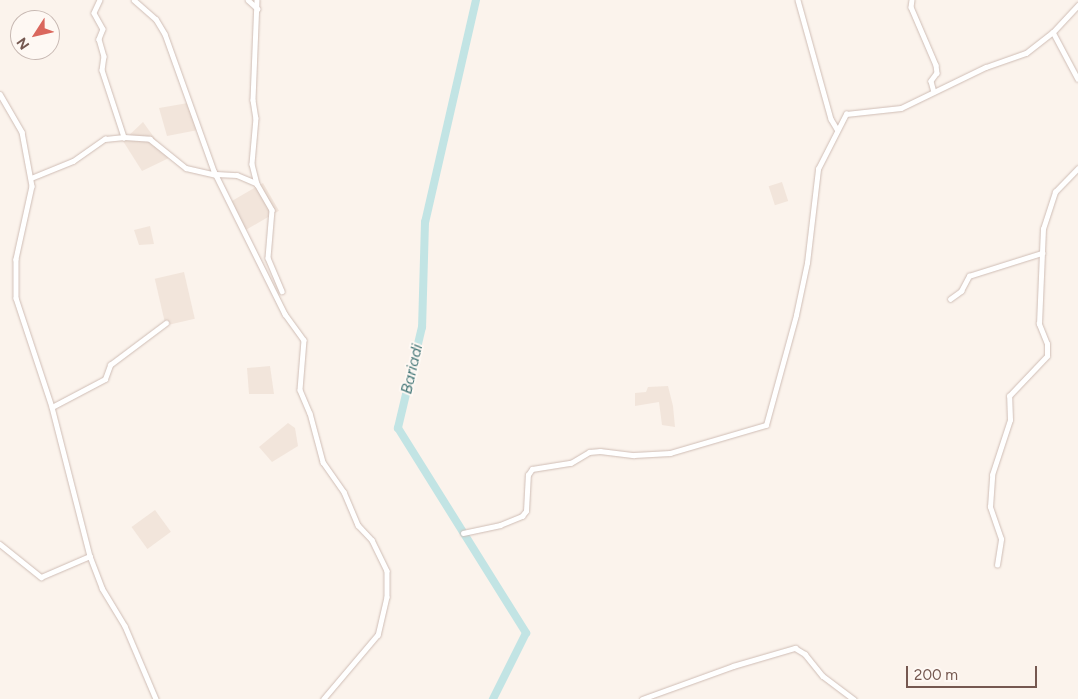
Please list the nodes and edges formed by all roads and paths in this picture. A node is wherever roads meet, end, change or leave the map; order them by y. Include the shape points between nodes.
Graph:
1 (100, 0) edge
2 (134, 0) edge
3 (248, 0) edge
4 (257, 0) edge
5 (798, 0) edge
6 (912, 0) edge
7 (1078, 5) edge
8 (258, 9) junction
9 (1053, 32) junction
10 (1078, 79) edge
11 (934, 92) junction
12 (0, 94) edge
13 (837, 129) junction
14 (124, 137) junction
15 (1078, 168) edge
16 (216, 174) junction
17 (31, 178) junction
18 (257, 184) junction
19 (1042, 253) junction
20 (282, 291) dead end
21 (950, 299) dead end
22 (166, 323) dead end
23 (52, 407) junction
24 (463, 533) dead end
25 (0, 544) edge
26 (90, 556) junction
27 (997, 565) dead end
28 (156, 699) edge
29 (324, 699) edge
30 (642, 699) edge
31 (854, 699) edge

1 - 14 street via 94,13 103,29 99,39 104,56 102,70
2 - 16 street via 156,19 167,39
3 - 8 street
4 - 8 street
5 - 13 street via 831,118
6 - 11 street via 911,6 936,65 937,72 931,81
7 - 9 street
8 - 18 street via 253,100 256,118 252,149
9 - 10 street
9 - 11 street via 1026,53 986,66
11 - 13 street via 890,110 850,112
12 - 17 street via 22,132
13 - 24 street via 818,169 807,263 766,425 670,453 589,452 571,463 532,469 528,475 526,511 522,516 500,525
14 - 16 street via 150,139 186,168
14 - 17 street via 106,139 73,162
15 - 19 street via 1055,192 1045,220
16 - 18 street via 237,175
16 - 29 street via 285,314 304,340 300,390 310,412 322,462 344,492 358,525 372,540 387,572 387,598 378,635
17 - 23 street via 14,280 24,329
18 - 20 street via 272,210 268,258
19 - 21 street via 969,276 961,291
19 - 27 street via 1039,324 1048,351 1046,358 1009,396 1010,420 994,465 989,494 991,517 999,528 1001,539
22 - 23 street via 110,366 105,379
23 - 26 street
25 - 26 street via 41,577
26 - 28 street via 102,588 125,626
30 - 31 street via 733,666 795,648 823,676

